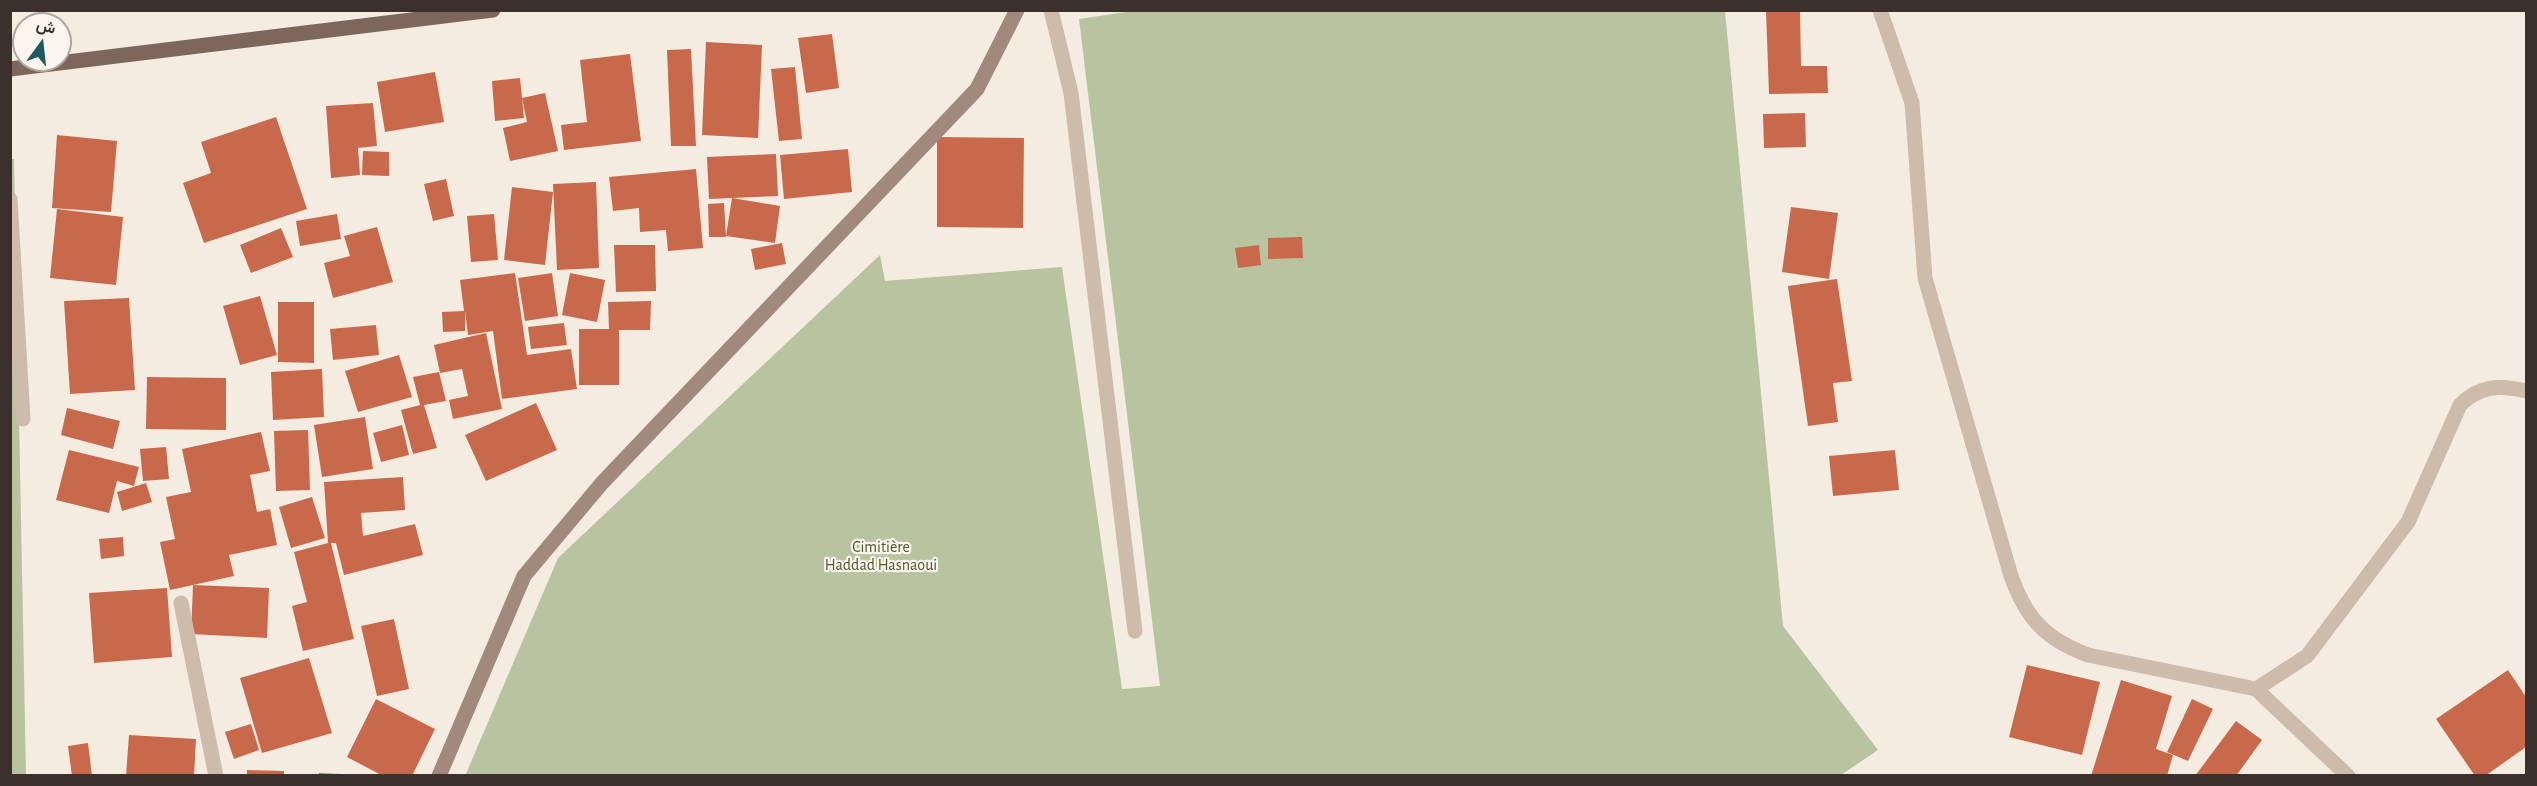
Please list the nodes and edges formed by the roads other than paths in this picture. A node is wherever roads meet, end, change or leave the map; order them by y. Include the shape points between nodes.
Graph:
1 (493, 10) edge
2 (1017, 10) edge
3 (1051, 10) edge
4 (1880, 10) edge
5 (10, 69) edge
6 (10, 199) edge
7 (2526, 391) edge
8 (23, 419) dead end
9 (181, 603) dead end
10 (1135, 631) dead end
11 (2256, 689) junction
12 (216, 776) edge
13 (439, 776) edge
14 (2348, 776) edge

1 - 5 main road
2 - 13 street via 977,89 602,483 524,576
3 - 10 street via 1071,93
4 - 11 street via 1912,103 1925,278 2019,598 2047,634 2066,647 2088,655
6 - 8 street
7 - 11 street via 2495,386 2475,392 2460,405 2408,522 2307,656
9 - 12 street
11 - 14 street

